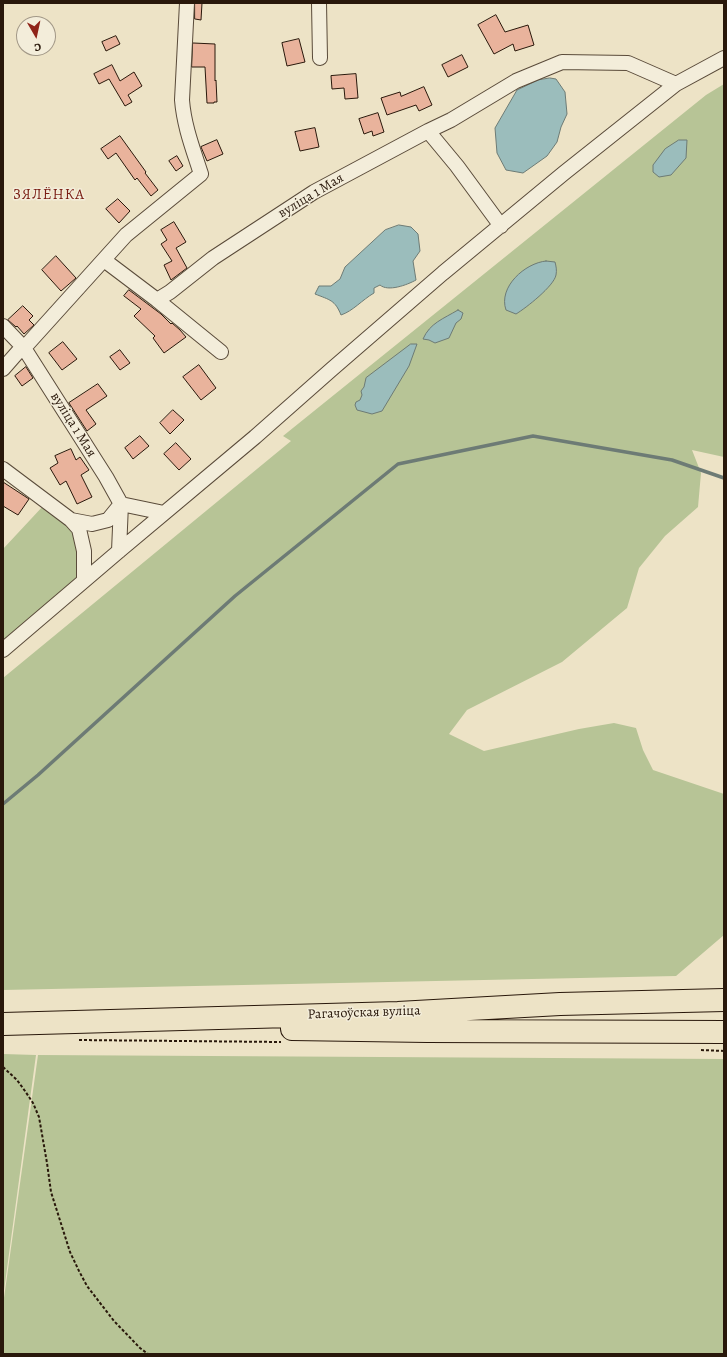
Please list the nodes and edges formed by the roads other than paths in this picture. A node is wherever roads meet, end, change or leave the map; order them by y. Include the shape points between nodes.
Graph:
1 (187, 3) edge
2 (319, 3) edge
3 (320, 58) dead end
4 (724, 58) edge
5 (676, 84) junction
6 (428, 131) junction
7 (501, 226) junction
8 (104, 260) junction
9 (157, 300) junction
10 (3, 326) edge
11 (24, 348) junction
12 (221, 352) dead end
13 (3, 369) edge
14 (3, 468) edge
15 (120, 504) junction
16 (164, 513) junction
17 (71, 520) junction
18 (119, 551) junction
19 (84, 580) junction
20 (3, 650) edge
21 (724, 1000) edge
22 (3, 1025) edge
23 (724, 1032) edge

1 - 8 street via 182,100 188,137 201,174 126,235
2 - 3 street
4 - 5 street
5 - 6 street, вуліца 1 Мая via 628,63 562,62 516,81
5 - 7 street
6 - 7 street
6 - 9 street, вуліца 1 Мая via 314,192 213,258
7 - 16 street
8 - 9 street
8 - 11 street
9 - 12 street
10 - 11 street, вуліца 1 Мая
11 - 13 street via 16,353
11 - 15 street, вуліца 1 Мая via 106,477
14 - 17 street
15 - 16 street
15 - 17 street via 108,520 92,524
15 - 18 street, вуліца 1 Мая
16 - 18 street
17 - 19 street via 79,529 84,551
18 - 19 street
19 - 20 street
21 - 22 main road, Рагачоўская вуліца
22 - 23 main road, Рагачоўская вуліца

